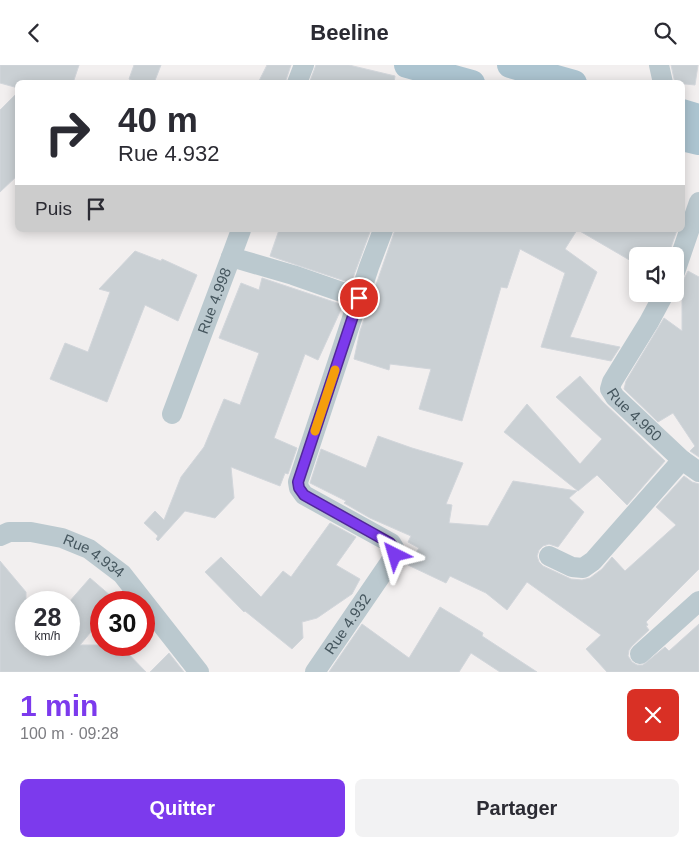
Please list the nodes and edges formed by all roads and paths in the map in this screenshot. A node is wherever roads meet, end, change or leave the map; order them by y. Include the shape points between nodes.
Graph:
1 (304, 65) edge
2 (407, 65) edge
3 (510, 65) edge
4 (660, 65) edge
5 (444, 74) edge
6 (298, 80) edge
7 (463, 80) edge
8 (563, 80) edge
9 (662, 80) edge
10 (685, 113) edge
11 (699, 117) edge
12 (685, 139) edge
13 (699, 142) edge
14 (699, 202) edge
15 (240, 232) edge
16 (382, 232) edge
17 (683, 247) edge
18 (231, 257) junction
19 (359, 298) junction
20 (660, 302) edge
21 (172, 414) dead end
22 (682, 460) junction
23 (699, 472) edge
24 (0, 536) edge
25 (549, 556) dead end
26 (699, 601) edge
27 (640, 654) dead end
28 (199, 672) edge
29 (315, 672) edge

1 - 6 street
2 - 5 main road
3 - 8 main road
4 - 9 street
5 - 7 main road
10 - 11 main road
12 - 13 main road
14 - 17 street
15 - 18 street
16 - 19 street, Rue 4.932
18 - 19 street, Rue 4.998
18 - 21 street, Rue 4.998
19 - 29 street, Rue 4.932 via 298,482 304,495 390,543 395,555
20 - 22 street, Rue 4.960 via 610,389
22 - 23 street, Rue 4.960
22 - 25 street via 588,565 572,567
24 - 28 street, Rue 4.934 via 31,532 62,537 89,549 122,574
26 - 27 street

